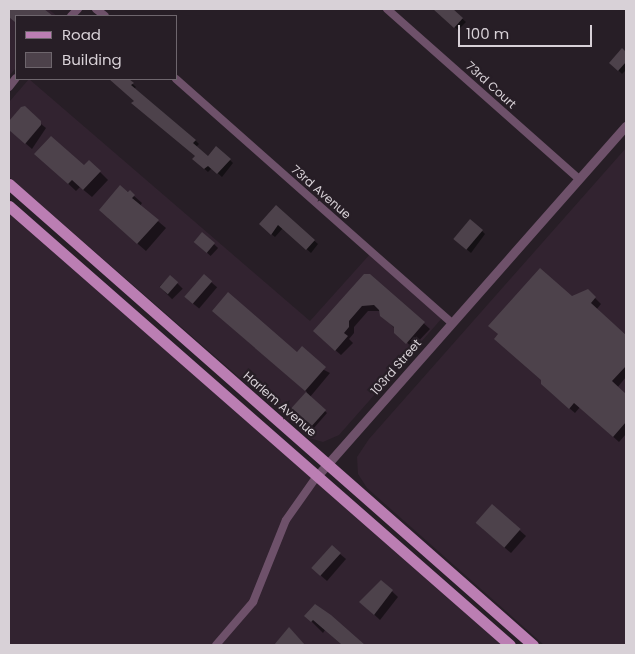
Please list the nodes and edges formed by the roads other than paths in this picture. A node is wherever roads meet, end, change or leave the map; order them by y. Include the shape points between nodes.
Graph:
1 (387, 9) edge
2 (177, 80) edge
3 (626, 126) edge
4 (579, 179) junction
5 (9, 184) edge
6 (9, 206) edge
7 (452, 323) junction
8 (327, 464) junction
9 (317, 476) junction
10 (216, 645) edge
11 (510, 645) edge
12 (533, 645) edge

1 - 4 street, 73rd Court
2 - 7 street, 73rd Avenue
3 - 4 street, 103rd Street
4 - 7 street, 103rd Street
5 - 8 main road, Harlem Avenue
6 - 9 main road
7 - 8 street, 103rd Street
8 - 9 street, 103rd Street
8 - 12 main road, Harlem Avenue
9 - 10 street, 103rd Street via 290,513 252,602
9 - 11 main road

